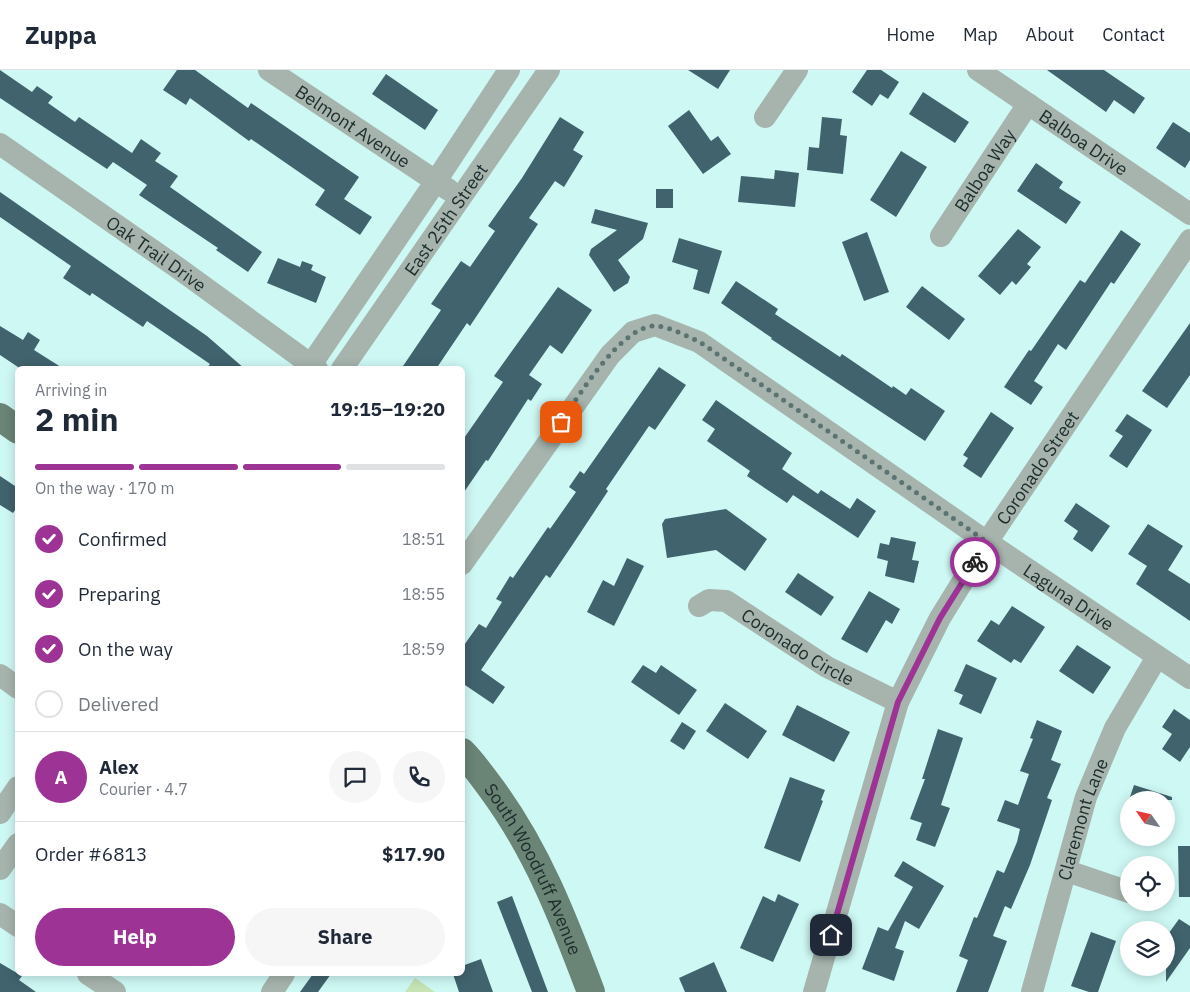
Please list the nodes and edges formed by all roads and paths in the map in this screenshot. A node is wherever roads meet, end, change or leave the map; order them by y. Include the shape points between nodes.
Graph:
1 (269, 70) edge
2 (509, 70) edge
3 (549, 70) edge
4 (797, 70) edge
5 (978, 70) edge
6 (1028, 104) junction
7 (765, 117) dead end
8 (0, 144) edge
9 (436, 181) junction
10 (460, 197) junction
11 (1190, 214) edge
12 (942, 236) dead end
13 (1190, 240) edge
14 (311, 366) edge
15 (313, 366) edge
16 (344, 366) edge
17 (0, 417) edge
18 (15, 428) edge
19 (987, 542) junction
20 (465, 560) edge
21 (699, 606) dead end
22 (1157, 657) junction
23 (0, 675) edge
24 (1190, 678) edge
25 (15, 686) edge
26 (898, 702) junction
27 (465, 756) edge
28 (15, 792) edge
29 (0, 813) edge
30 (15, 848) edge
31 (0, 869) edge
32 (1067, 871) junction
33 (1120, 889) edge
34 (0, 914) edge
35 (15, 924) edge
36 (91, 976) edge
37 (283, 976) edge
38 (115, 992) edge
39 (272, 992) edge
40 (591, 992) edge
41 (814, 992) edge
42 (1032, 992) edge

1 - 9 street, Belmont Avenue
2 - 9 street, East 25th Street
3 - 10 street, East 25th Street
4 - 7 street
5 - 6 street, Balboa Drive
6 - 11 street, Balboa Drive
6 - 12 street, Balboa Way
8 - 14 street, Oak Trail Drive via 178,268
9 - 10 street, Belmont Avenue
9 - 15 street, East 25th Street
10 - 16 street, East 25th Street
13 - 19 street, Coronado Street
17 - 18 main road
19 - 20 street, Laguna Drive via 700,342 655,326 633,332 610,355
19 - 22 street, Laguna Drive
19 - 26 street, Coronado Street via 940,618
21 - 26 street, Coronado Circle via 709,600 726,601 827,667
22 - 24 street, Laguna Drive
22 - 32 street, Claremont Lane via 1115,728 1086,797
23 - 25 street
26 - 41 street, Coronado Street
27 - 40 main road, South Woodruff Avenue via 528,842 545,876
28 - 29 street
30 - 31 street
32 - 33 street
32 - 42 street, Claremont Lane
34 - 35 street
36 - 38 street
37 - 39 street

